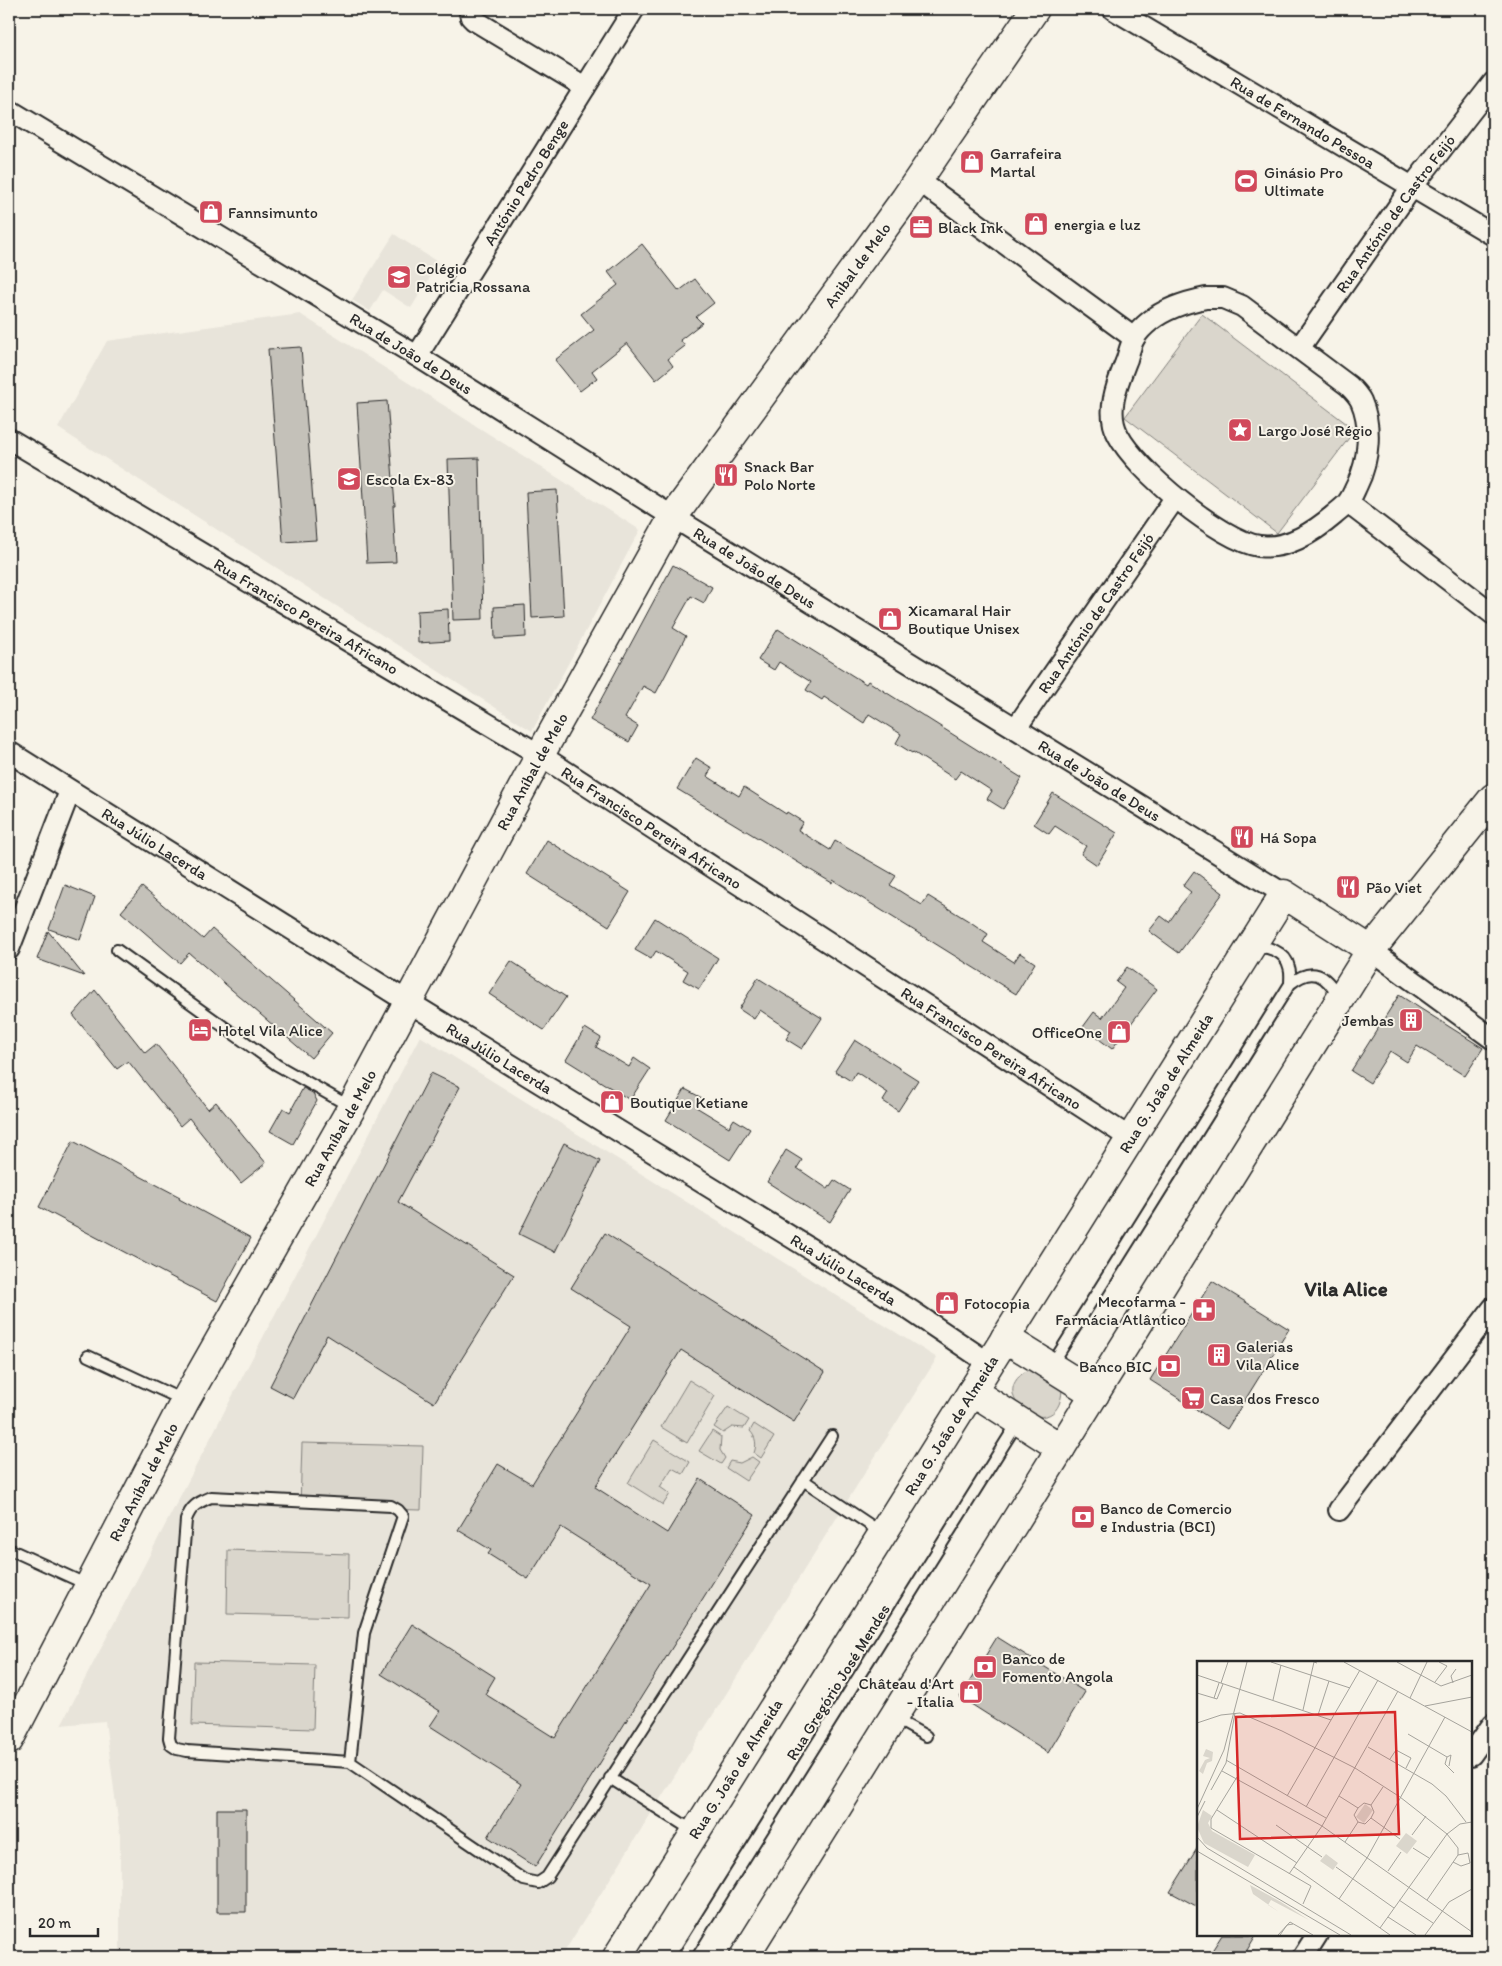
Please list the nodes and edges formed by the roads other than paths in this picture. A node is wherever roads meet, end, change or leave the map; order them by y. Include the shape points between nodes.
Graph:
1 (469, 9) edge
2 (634, 9) edge
3 (1035, 9) edge
4 (1113, 9) edge
5 (1493, 84) edge
6 (585, 87) junction
7 (9, 110) edge
8 (918, 180) junction
9 (1412, 188) junction
10 (1493, 235) edge
11 (1134, 338) junction
12 (1300, 347) junction
13 (417, 356) junction
14 (9, 440) edge
15 (1175, 498) junction
16 (1348, 502) junction
17 (673, 517) junction
18 (1493, 614) edge
19 (1016, 728) junction
20 (9, 752) edge
21 (540, 755) junction
22 (70, 791) junction
23 (1493, 798) edge
24 (1284, 894) junction
25 (9, 948) edge
26 (117, 950) dead end
27 (1371, 950) junction
28 (1245, 956) junction
29 (1290, 984) junction
30 (410, 1001) junction
31 (1340, 1001) junction
32 (1493, 1039) edge
33 (352, 1107) junction
34 (1130, 1138) junction
35 (1493, 1308) edge
36 (1005, 1338) junction
37 (88, 1356) dead end
38 (990, 1364) junction
39 (1050, 1367) junction
40 (972, 1391) junction
41 (1094, 1394) junction
42 (185, 1401) junction
43 (1019, 1422) junction
44 (832, 1436) dead end
45 (1061, 1448) junction
46 (803, 1480) junction
47 (1339, 1510) dead end
48 (883, 1533) junction
49 (9, 1549) edge
50 (88, 1585) junction
51 (893, 1717) junction
52 (1493, 1724) edge
53 (926, 1736) dead end
54 (9, 1740) edge
55 (1472, 1754) edge
56 (350, 1762) junction
57 (610, 1778) junction
58 (695, 1833) junction
59 (1315, 1936) edge
60 (617, 1957) edge
61 (683, 1957) edge
62 (744, 1957) edge
63 (1303, 1957) edge

1 - 6 street via 474,20
2 - 6 street, António Pedro Benge
3 - 8 street, Anibal de Melo
4 - 9 street, Rua de Fernando Pessoa
5 - 9 street, Rua António de Castro Feijó
6 - 13 street, António Pedro Benge
7 - 13 street, Rua de João de Deus
8 - 11 street
8 - 17 street, Anibal de Melo
9 - 10 street, Rua de Fernando Pessoa
9 - 12 street, Rua António de Castro Feijó
11 - 12 street via 1166,310 1206,298 1223,298 1242,306
11 - 15 street via 1113,401 1114,420 1128,450
12 - 16 street via 1349,386 1360,400 1366,417 1366,460
13 - 17 street, Rua de João de Deus
14 - 21 street, Rua Francisco Pereira Africano
15 - 16 street via 1207,521 1259,546 1275,546 1296,540 1318,529
15 - 19 street, Rua António de Castro Feijó
16 - 18 street
17 - 19 street, Rua de João de Deus
17 - 21 street, Rua Aníbal de Melo
19 - 24 street, Rua de João de Deus
20 - 22 street, Rua Júlio Lacerda
21 - 30 street, Rua Aníbal de Melo
21 - 34 street, Rua Francisco Pereira Africano
22 - 25 street
22 - 30 street, Rua Júlio Lacerda
23 - 27 street
24 - 27 street, Rua de João de Deus
24 - 28 street, Rua G. João de Almeida
26 - 33 lane via 277,1065
27 - 31 street
27 - 32 street, Rua de João de Deus
28 - 29 lane via 1259,947 1276,951 1287,960
28 - 34 street, Rua G. João de Almeida
29 - 31 lane via 1302,975 1318,975 1325,978
29 - 39 lane
30 - 33 street, Rua Aníbal de Melo
30 - 38 street, Rua Júlio Lacerda via 910,1310
31 - 41 street
33 - 42 street, Rua Aníbal de Melo
34 - 36 street, Rua G. João de Almeida
35 - 47 street
36 - 38 street, Rua G. João de Almeida
36 - 39 street
37 - 42 lane
38 - 40 street, Rua G. João de Almeida
39 - 41 street
40 - 43 street
40 - 48 street, Rua G. João de Almeida
41 - 45 street
42 - 50 street, Rua Aníbal de Melo
43 - 45 street
43 - 61 lane, Rua Gregório José Mendes
44 - 46 lane
45 - 51 street
46 - 48 lane
46 - 57 lane
48 - 58 street, Rua G. João de Almeida
49 - 50 lane
50 - 54 street, Rua Aníbal de Melo
51 - 53 lane
51 - 62 street
52 - 55 street
56 - 56 lane via 187,1751 171,1745 186,1520 194,1504 211,1497 390,1506 403,1516 364,1633
56 - 57 lane via 524,1880 538,1883 547,1877
57 - 58 lane
58 - 60 street, Rua G. João de Almeida
59 - 63 street

